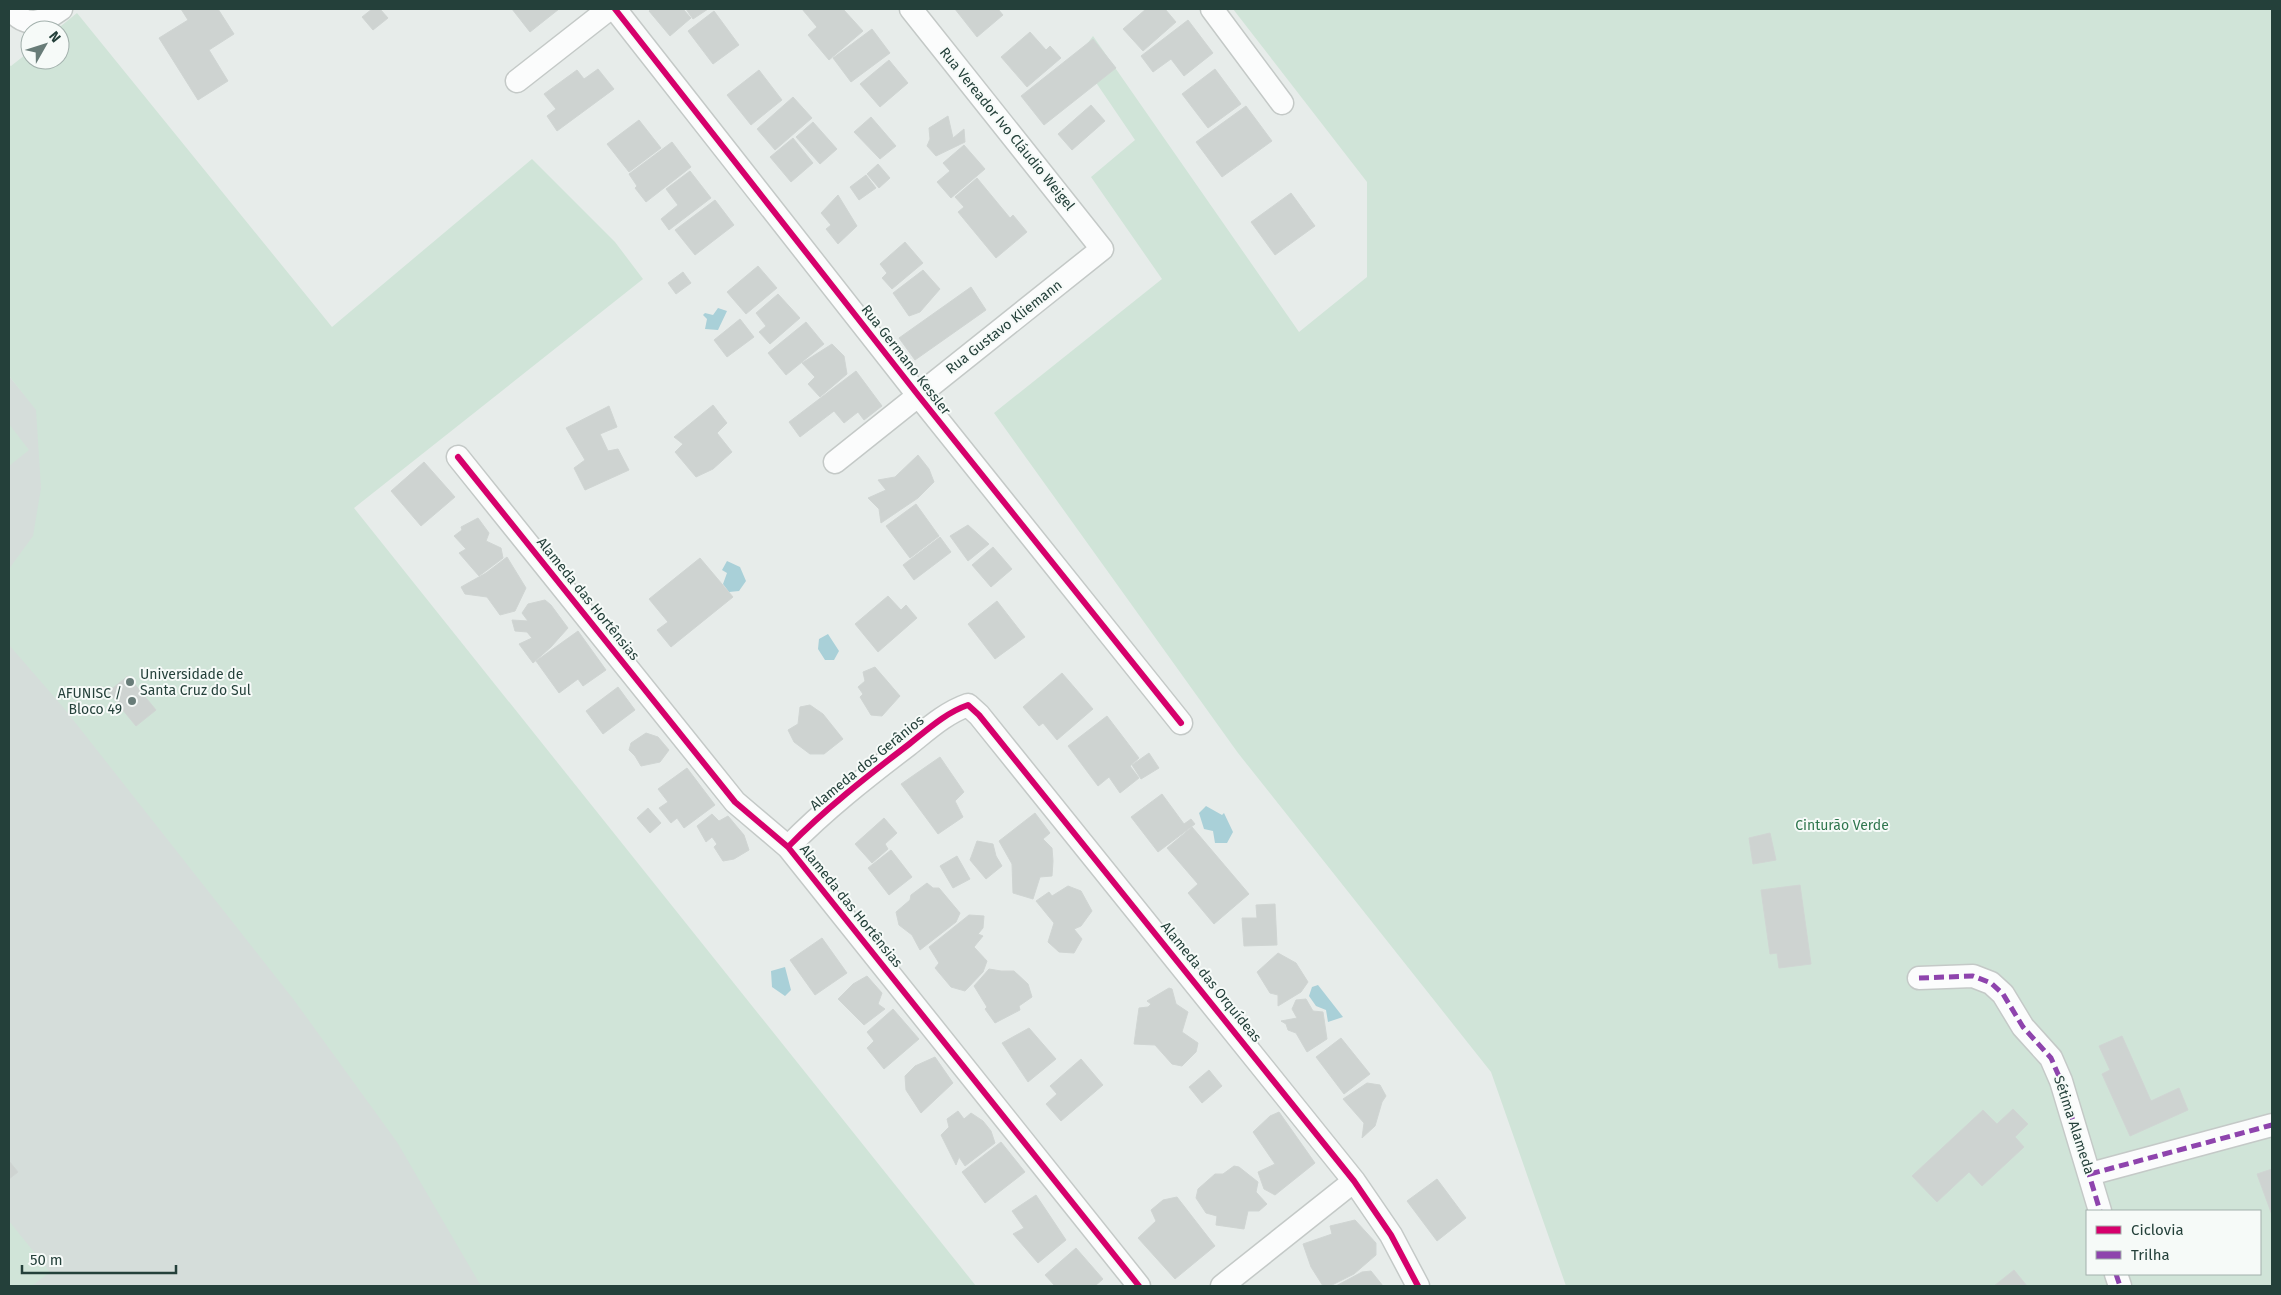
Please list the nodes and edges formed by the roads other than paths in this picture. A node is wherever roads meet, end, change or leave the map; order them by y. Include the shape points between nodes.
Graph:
1 (10, 9) edge
2 (609, 9) edge
3 (615, 9) edge
4 (911, 9) edge
5 (1212, 9) edge
6 (57, 12) edge
7 (517, 81) dead end
8 (1282, 103) dead end
9 (1102, 249) joint
10 (918, 395) junction
11 (458, 457) dead end
12 (835, 462) dead end
13 (968, 705) joint
14 (1181, 723) dead end
15 (788, 848) junction
16 (1919, 978) dead end
17 (2272, 1125) edge
18 (2090, 1174) junction
19 (1354, 1181) junction
20 (2100, 1210) edge
21 (1139, 1286) edge
22 (1222, 1286) edge
23 (1418, 1286) edge

1 - 6 street via 28,22 39,21
2 - 7 street
3 - 10 street, Rua Germano Kessler
4 - 9 street, Rua Vereador Ivo Cláudio Weigel
5 - 8 street
9 - 10 street, Rua Gustavo Kliemann
10 - 12 street, Rua Gustavo Kliemann
10 - 14 street, Rua Germano Kessler
11 - 15 street, Alameda das Hortênsias via 735,802
13 - 15 street, Alameda dos Gerânios via 941,719 888,760 810,825
13 - 19 street, Alameda das Orquídeas
15 - 21 street, Alameda das Hortênsias
16 - 18 street, Sétima Alameda via 1972,976 1991,983 2003,994 2023,1027 2051,1058 2062,1081
17 - 18 street
18 - 20 street, Sétima Alameda
19 - 22 street
19 - 23 street, Alameda das Orquídeas via 1390,1235

